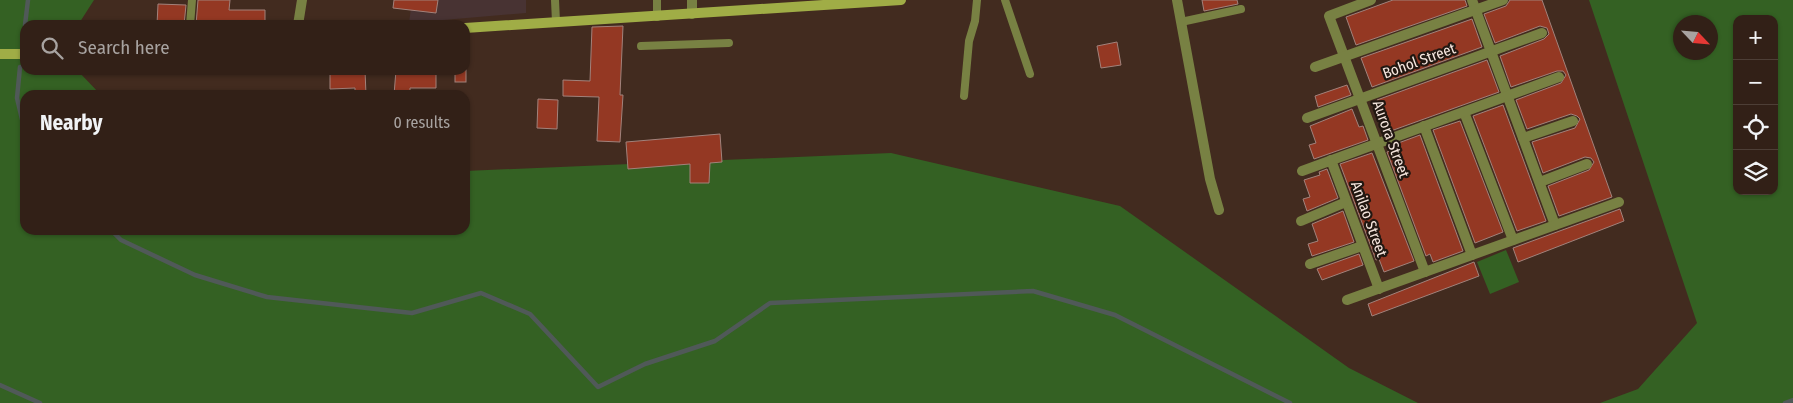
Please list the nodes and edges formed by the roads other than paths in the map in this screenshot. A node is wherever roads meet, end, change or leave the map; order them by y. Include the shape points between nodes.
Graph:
1 (192, 0) edge
2 (302, 0) edge
3 (556, 0) edge
4 (657, 0) edge
5 (692, 0) edge
6 (901, 0) edge
7 (976, 0) edge
8 (1005, 0) edge
9 (1177, 0) edge
10 (1370, 0) edge
11 (1503, 0) edge
12 (1474, 5) edge
13 (1241, 9) dead end
14 (692, 14) junction
15 (658, 17) junction
16 (190, 20) edge
17 (299, 20) edge
18 (556, 22) junction
19 (1181, 22) junction
20 (470, 28) edge
21 (1542, 32) dead end
22 (729, 43) dead end
23 (641, 46) dead end
24 (1491, 51) junction
25 (0, 54) edge
26 (20, 54) edge
27 (1344, 57) junction
28 (1315, 67) dead end
29 (1030, 74) dead end
30 (1559, 77) dead end
31 (964, 96) dead end
32 (1507, 96) junction
33 (1360, 99) junction
34 (1464, 112) junction
35 (1307, 118) dead end
36 (1573, 121) dead end
37 (1424, 126) junction
38 (1523, 138) junction
39 (1377, 144) junction
40 (1331, 160) junction
41 (1586, 164) dead end
42 (1302, 171) dead end
43 (1540, 182) junction
44 (1346, 202) junction
45 (1619, 202) dead end
46 (1219, 210) dead end
47 (1302, 221) dead end
48 (1556, 225) junction
49 (1513, 240) junction
50 (1362, 246) junction
51 (1472, 255) junction
52 (1310, 264) dead end
53 (1424, 272) junction
54 (1378, 289) junction
55 (1347, 300) dead end

1 - 16 lane
2 - 17 street
3 - 18 lane
4 - 15 lane
5 - 14 street
6 - 14 main road
7 - 31 lane
8 - 29 lane
9 - 19 street
10 - 27 street, Aurora Street via 1329,16
11 - 12 street
12 - 24 street
12 - 27 street
13 - 19 lane
14 - 15 main road
15 - 18 main road
18 - 20 main road
19 - 46 street via 1210,179
21 - 24 street, Bohol Street
22 - 23 lane
24 - 32 street
24 - 33 street, Bohol Street
25 - 26 main road
27 - 28 street
27 - 33 street, Aurora Street
30 - 32 street
32 - 34 street
32 - 38 street
33 - 35 street, Bohol Street
33 - 39 street, Aurora Street
34 - 37 street
34 - 49 street
36 - 38 street
37 - 39 street
37 - 51 street
38 - 43 street
39 - 40 street
39 - 53 street, Aurora Street
40 - 42 street
40 - 44 street, Anilao Street
41 - 43 street
43 - 48 street
44 - 47 street
44 - 50 street, Anilao Street
45 - 48 street
48 - 49 street
49 - 51 street
50 - 52 street
50 - 54 street, Anilao Street
51 - 53 street
53 - 54 street
54 - 55 street

